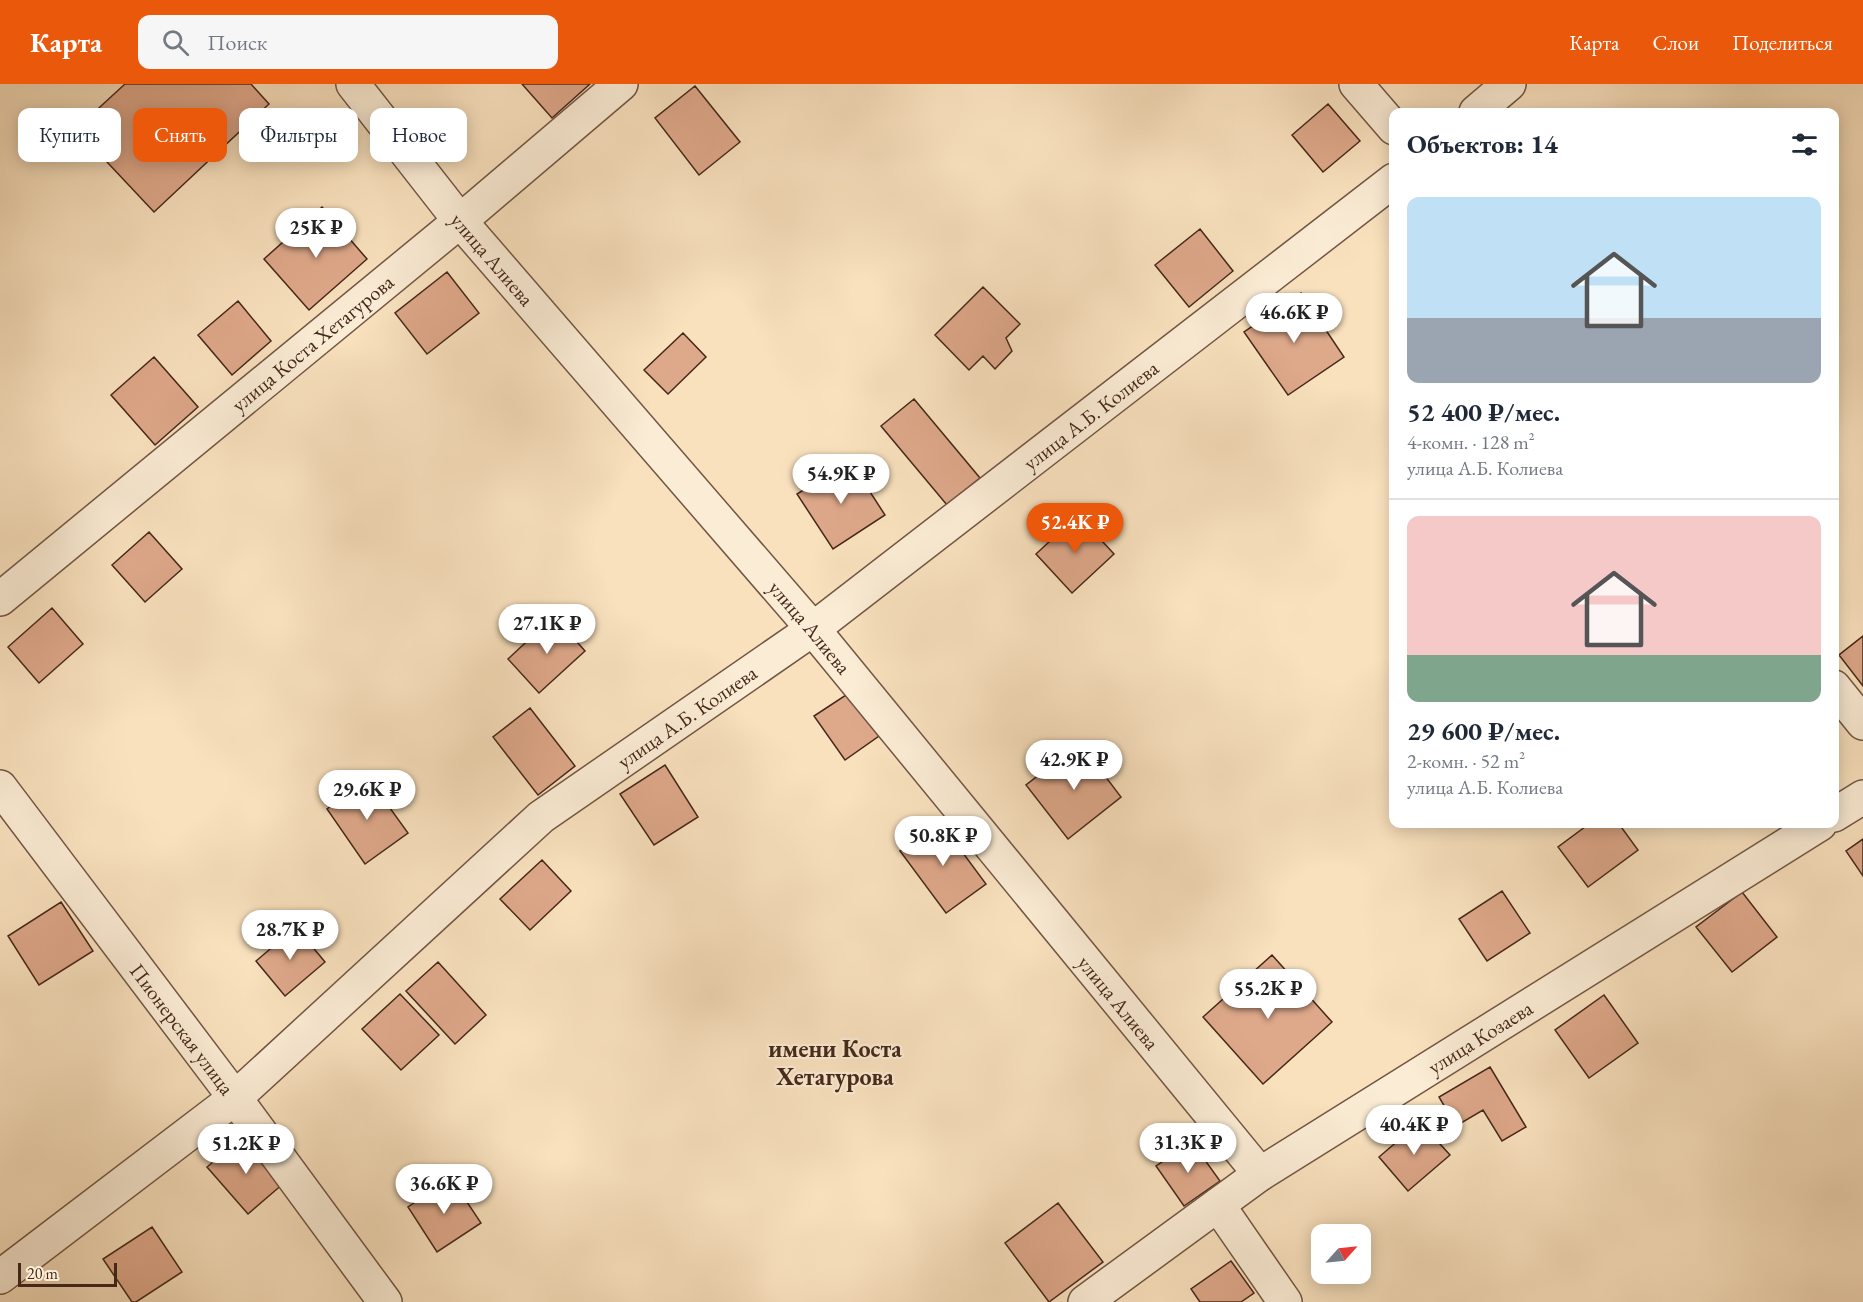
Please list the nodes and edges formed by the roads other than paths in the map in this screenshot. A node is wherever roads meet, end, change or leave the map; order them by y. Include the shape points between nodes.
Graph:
1 (353, 84) edge
2 (621, 84) edge
3 (1356, 84) edge
4 (1509, 84) edge
5 (1481, 108) edge
6 (1389, 122) edge
7 (1389, 184) edge
8 (460, 221) junction
9 (0, 599) edge
10 (813, 629) junction
11 (1839, 693) edge
12 (1863, 723) edge
13 (0, 787) edge
14 (1863, 797) edge
15 (1839, 811) edge
16 (1814, 828) edge
17 (235, 1098) junction
18 (1260, 1174) junction
19 (1218, 1205) junction
20 (0, 1277) edge
21 (386, 1302) edge
22 (1085, 1302) edge
23 (1285, 1302) edge

1 - 8 street, улица Алиева
2 - 8 street, улица Коста Хетагурова
3 - 6 street
4 - 5 street
7 - 10 street, улица А.Б. Колиева
8 - 9 street, улица Коста Хетагурова
8 - 10 street, улица Алиева
10 - 17 street, улица А.Б. Колиева via 541,817
10 - 18 street, улица Алиева
11 - 12 street
13 - 17 street, Пионерская улица
14 - 15 street
16 - 18 street, улица Козаева
17 - 20 street, улица А.Б. Колиева
17 - 21 street, Пионерская улица
18 - 19 street, улица Козаева
19 - 22 street, улица Козаева
19 - 23 street

